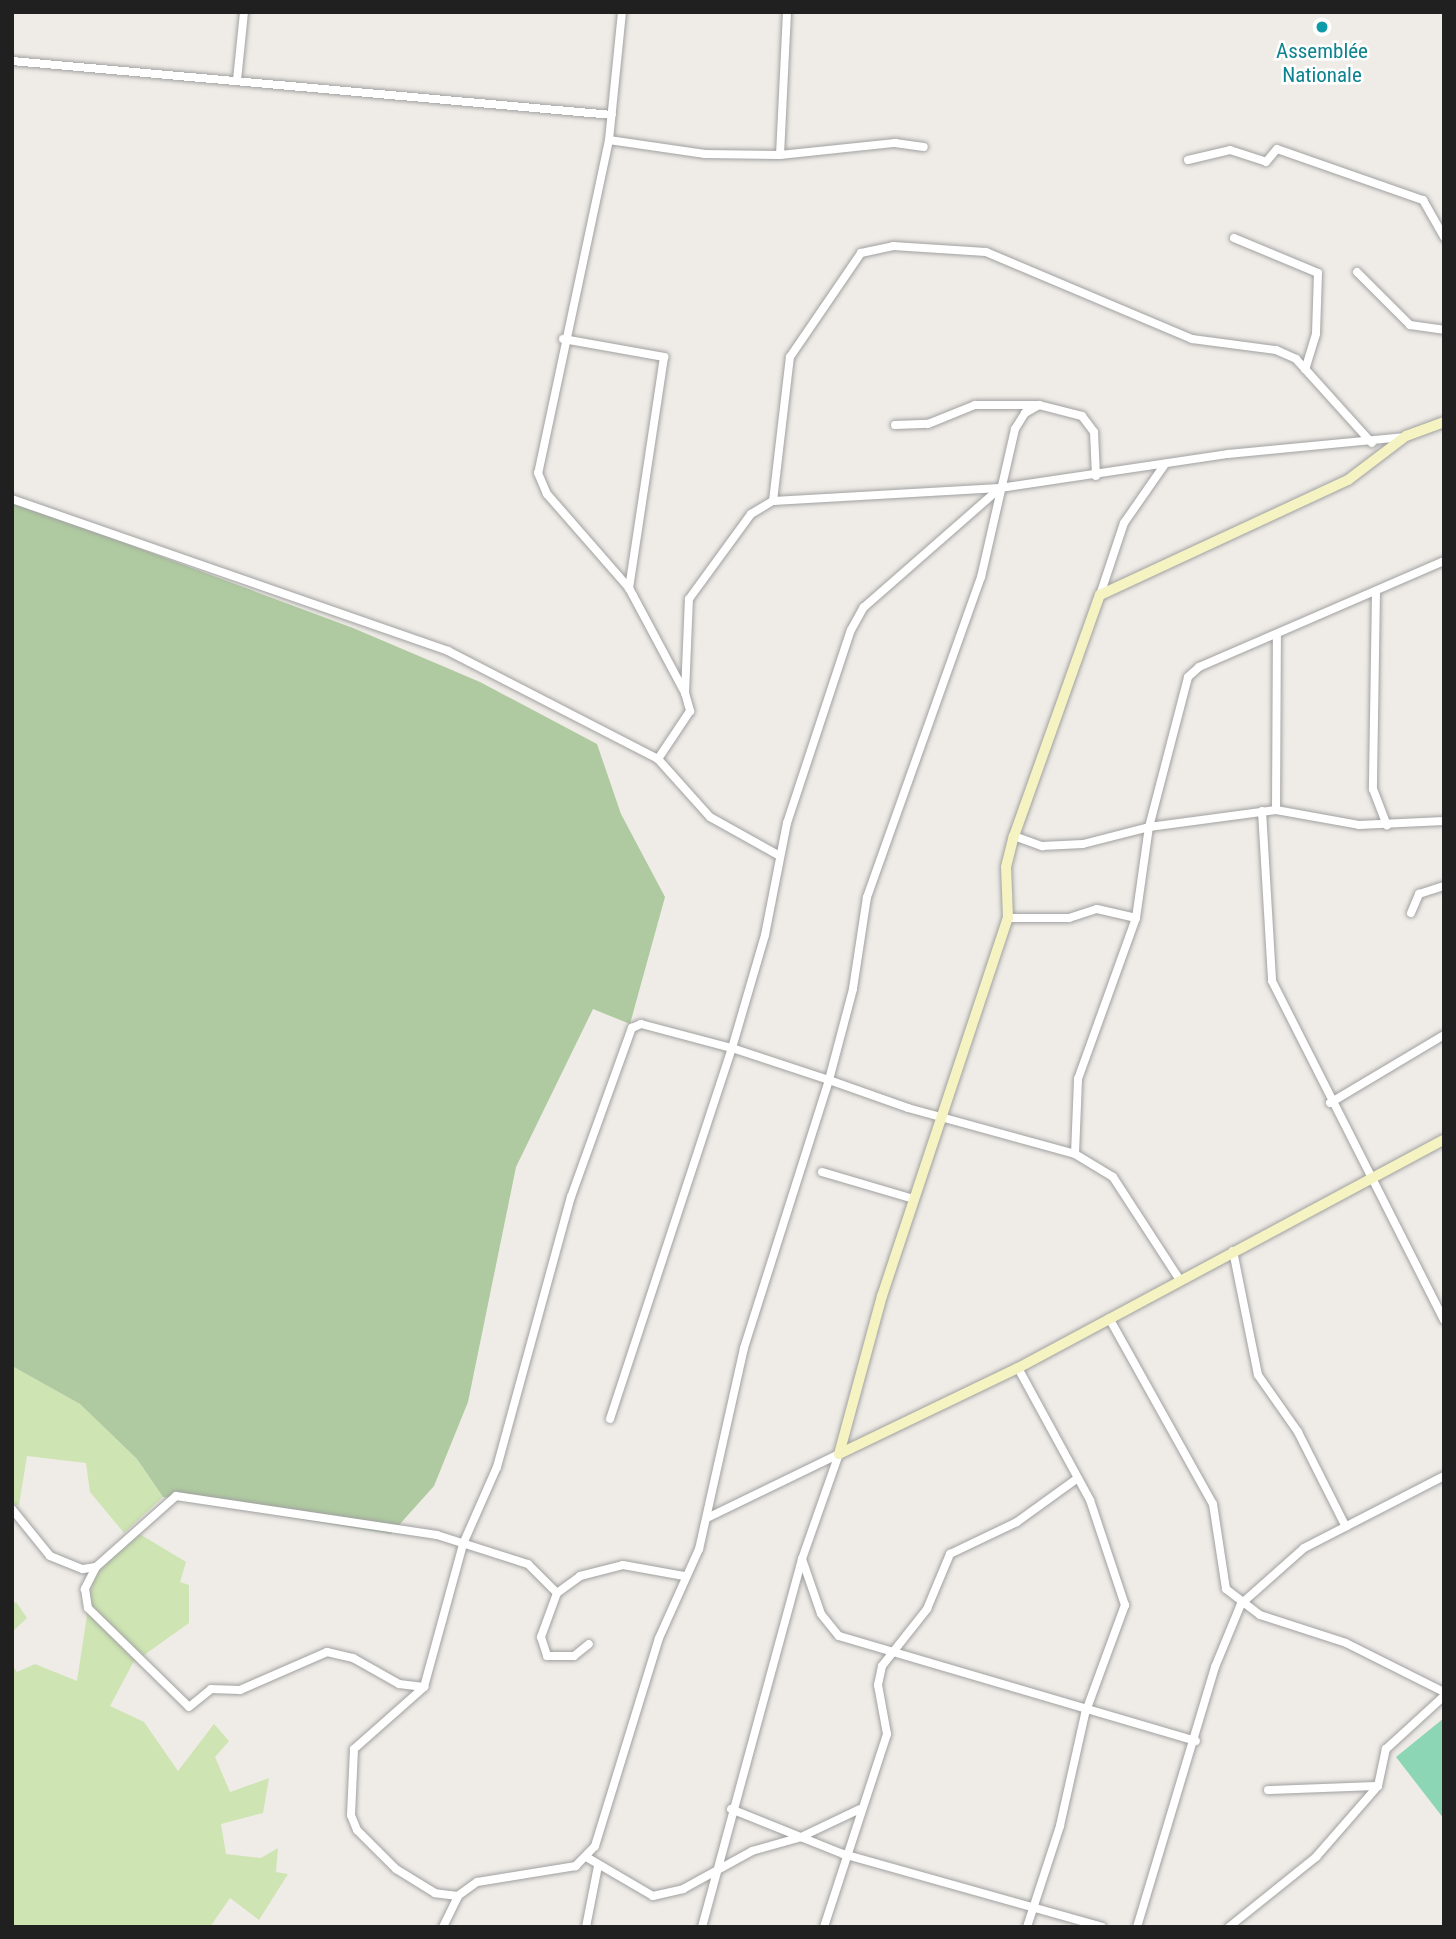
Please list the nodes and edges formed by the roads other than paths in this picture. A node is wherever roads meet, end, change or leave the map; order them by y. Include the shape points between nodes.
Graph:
1 (244, 12) edge
2 (622, 12) edge
3 (787, 12) edge
4 (12, 61) edge
5 (237, 80) junction
6 (612, 115) junction
7 (609, 140) junction
8 (924, 148) dead end
9 (780, 155) junction
10 (1188, 160) dead end
11 (1444, 237) edge
12 (1234, 238) dead end
13 (1357, 272) dead end
14 (1444, 330) edge
15 (563, 338) junction
16 (1305, 369) junction
17 (1039, 405) junction
18 (1444, 422) edge
19 (895, 425) dead end
20 (1406, 436) junction
21 (1371, 443) junction
22 (1165, 464) junction
23 (1096, 476) junction
24 (1000, 488) junction
25 (12, 499) edge
26 (773, 502) junction
27 (1444, 561) edge
28 (629, 588) junction
29 (1376, 591) junction
30 (1100, 595) junction
31 (1277, 634) junction
32 (685, 694) junction
33 (658, 759) junction
34 (1276, 810) junction
35 (1262, 811) junction
36 (1444, 821) edge
37 (1387, 825) junction
38 (1149, 827) junction
39 (1014, 836) junction
40 (780, 856) junction
41 (1444, 886) edge
42 (1411, 913) dead end
43 (1007, 918) junction
44 (1136, 918) junction
45 (1444, 1035) edge
46 (732, 1048) junction
47 (829, 1080) junction
48 (1331, 1103) junction
49 (942, 1113) junction
50 (1444, 1140) edge
51 (1076, 1154) junction
52 (822, 1172) dead end
53 (1367, 1177) junction
54 (914, 1199) junction
55 (1233, 1251) junction
56 (1180, 1280) junction
57 (1109, 1318) junction
58 (1444, 1321) edge
59 (1018, 1368) junction
60 (610, 1419) dead end
61 (839, 1454) junction
62 (1444, 1476) edge
63 (1075, 1480) junction
64 (12, 1509) edge
65 (707, 1518) junction
66 (1346, 1527) junction
67 (463, 1545) junction
68 (802, 1559) junction
69 (96, 1567) junction
70 (684, 1576) junction
71 (557, 1593) junction
72 (1241, 1604) junction
73 (589, 1644) dead end
74 (895, 1652) junction
75 (424, 1687) junction
76 (1444, 1694) edge
77 (1086, 1714) junction
78 (1196, 1741) junction
79 (1378, 1786) junction
80 (1268, 1790) dead end
81 (731, 1809) junction
82 (860, 1809) junction
83 (801, 1837) junction
84 (843, 1854) junction
85 (588, 1858) junction
86 (598, 1866) junction
87 (716, 1869) junction
88 (458, 1896) junction
89 (1033, 1911) junction
90 (443, 1927) edge
91 (586, 1927) edge
92 (702, 1927) edge
93 (824, 1927) edge
94 (1027, 1927) edge
95 (1102, 1927) edge
96 (1136, 1927) edge
97 (1229, 1927) edge

1 - 5 street
2 - 6 street
3 - 9 street
4 - 5 street
5 - 6 street
6 - 7 street
7 - 9 street via 705,154
7 - 15 street
8 - 9 street via 895,143
10 - 11 street via 1230,149 1266,162 1277,149 1423,200
12 - 16 street via 1317,270 1316,334
13 - 14 street via 1410,325
15 - 28 street via 538,473 547,494
15 - 28 street via 664,357
16 - 21 street
16 - 26 street via 1276,350 1192,339 986,252 894,246 860,253 790,357
17 - 19 street via 975,405 928,424
17 - 23 street via 1073,411 1089,423
17 - 24 street via 1015,429
18 - 20 street
20 - 21 street
20 - 30 street via 1348,480
21 - 22 street
22 - 23 street
22 - 30 street via 1124,523
23 - 24 street
24 - 26 street
24 - 40 street via 857,617
24 - 47 street via 981,577 867,897
25 - 33 street via 448,651
26 - 32 street via 751,514 689,599
27 - 29 street
28 - 32 street
29 - 31 street
29 - 37 street via 1373,789
30 - 39 street
31 - 34 street
31 - 38 street via 1188,677
32 - 33 street via 690,711
33 - 40 street via 710,817
34 - 35 street
34 - 37 street
35 - 38 street
35 - 48 street via 1272,981
36 - 37 street
38 - 39 street via 1083,844 1042,846
38 - 44 street
39 - 43 street via 1006,867
40 - 46 street
41 - 42 street via 1419,894
43 - 44 street via 1069,918 1097,909
43 - 49 street
44 - 51 street via 1078,1079
45 - 48 street
46 - 47 street
46 - 60 street
46 - 67 street via 641,1024 625,1038 572,1197 497,1467
47 - 49 street
47 - 65 street via 744,1348
48 - 53 street
49 - 51 street
49 - 54 street
50 - 53 street
51 - 56 street via 1113,1177
52 - 54 street
53 - 55 street
53 - 58 street
54 - 61 street
55 - 56 street
55 - 66 street via 1258,1375 1298,1432
56 - 57 street
57 - 59 street
57 - 72 street via 1213,1504 1219,1566 1226,1589
59 - 61 street
59 - 63 street
61 - 65 street
61 - 68 street
62 - 66 street
63 - 74 street via 1017,1522 950,1554 927,1609
63 - 77 street via 1112,1553 1125,1605
64 - 69 street via 50,1556
65 - 70 street
66 - 72 street via 1304,1548
67 - 69 street via 403,1527 176,1496
67 - 71 street via 528,1564
67 - 75 street
68 - 74 street via 827,1625 839,1636
68 - 81 street
69 - 75 street via 85,1589 88,1608 189,1707 211,1689 240,1690 327,1652 353,1658 399,1684
70 - 71 street via 623,1565 580,1576
70 - 85 street
71 - 73 street via 541,1637 547,1656 574,1656
72 - 76 street via 1346,1643
72 - 78 street via 1215,1667
74 - 77 street
74 - 82 street via 882,1666 878,1685 887,1734
75 - 88 street via 354,1749 351,1815 357,1830 396,1870 435,1892
76 - 79 street via 1386,1749
77 - 78 street
77 - 89 street via 1060,1826
78 - 96 street
79 - 80 street
79 - 97 street via 1316,1857
81 - 83 street
81 - 87 street
82 - 83 street
82 - 84 street
83 - 84 street
83 - 87 street
84 - 89 street
84 - 93 street
85 - 86 street
85 - 88 street via 556,1871 477,1882
86 - 87 street via 653,1896 683,1889
86 - 91 street
87 - 92 street
88 - 90 street
89 - 94 street
89 - 95 street

